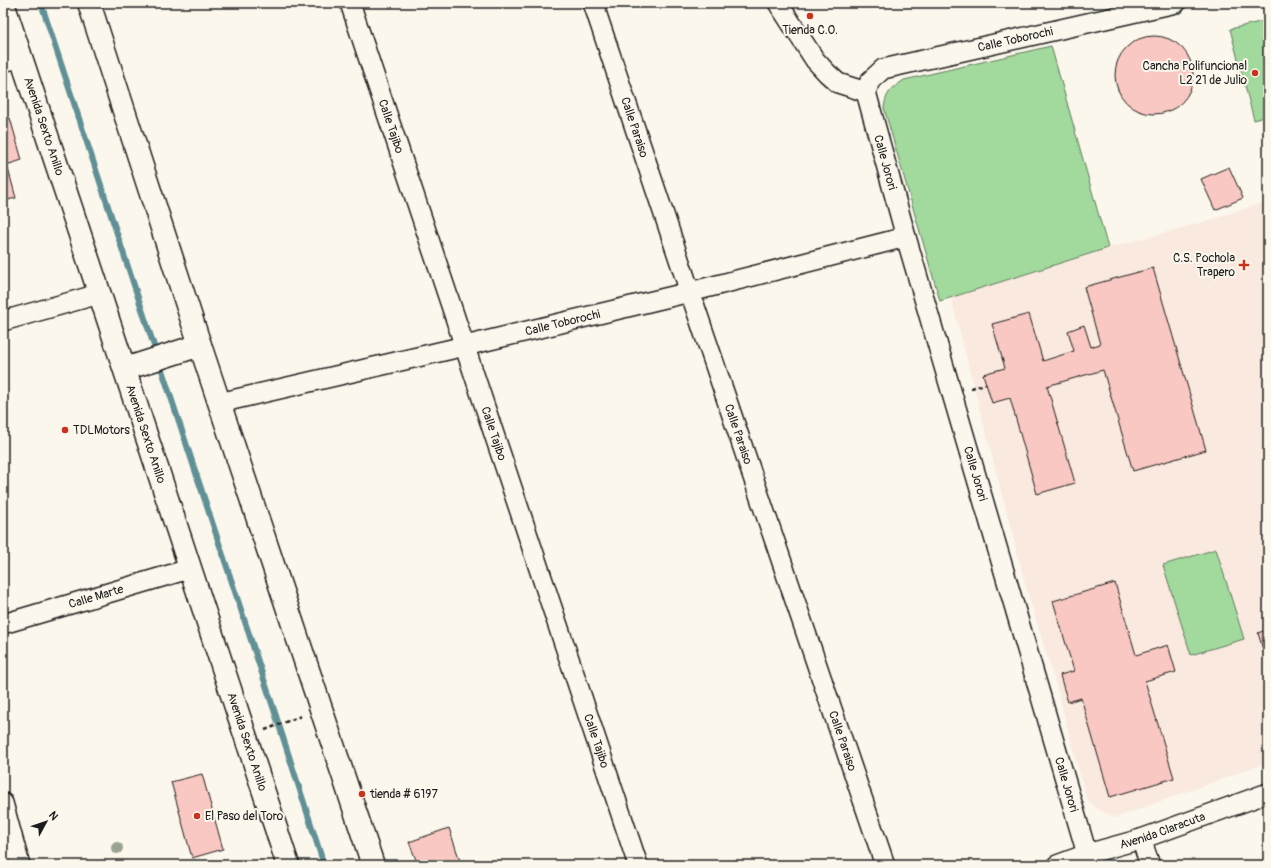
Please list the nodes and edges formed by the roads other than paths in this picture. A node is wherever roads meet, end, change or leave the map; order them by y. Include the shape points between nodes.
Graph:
1 (3, 3) edge
2 (88, 3) edge
3 (350, 3) edge
4 (593, 3) edge
5 (778, 3) edge
6 (1176, 3) edge
7 (12, 59) edge
8 (866, 92) junction
9 (906, 237) junction
10 (690, 292) junction
11 (99, 294) junction
12 (3, 321) edge
13 (200, 345) junction
14 (465, 346) junction
15 (135, 366) junction
16 (219, 403) junction
17 (190, 569) junction
18 (3, 624) edge
19 (1268, 793) edge
20 (3, 803) edge
21 (1141, 839) junction
22 (1087, 854) junction
23 (20, 865) edge
24 (288, 865) edge
25 (373, 865) edge
26 (638, 865) edge
27 (885, 865) edge
28 (1057, 865) edge
29 (1150, 865) edge

1 - 7 main road, Avenida Sexto Anillo
2 - 13 main road
3 - 14 street, Calle Tajibo
4 - 10 street, Calle Paraiso
5 - 8 street via 815,60 827,73 838,83
6 - 8 street, Calle Toborochi via 883,69 870,81
7 - 11 main road, Avenida Sexto Anillo
8 - 9 street, Calle Jorori
9 - 10 street, Calle Toborochi
9 - 22 street, Calle Jorori
10 - 14 street, Calle Toborochi
10 - 27 street, Calle Paraiso
11 - 12 street
11 - 15 main road, Avenida Sexto Anillo
13 - 15 main road
13 - 16 main road
14 - 16 street, Calle Toborochi
14 - 26 street, Calle Tajibo
15 - 17 main road, Avenida Sexto Anillo
16 - 25 main road
17 - 18 street, Calle Marte
17 - 24 main road, Avenida Sexto Anillo
19 - 21 street, Avenida Claracuta
20 - 23 street
21 - 22 street, Avenida Claracuta
21 - 29 street
22 - 28 street, Avenida Claracuta

